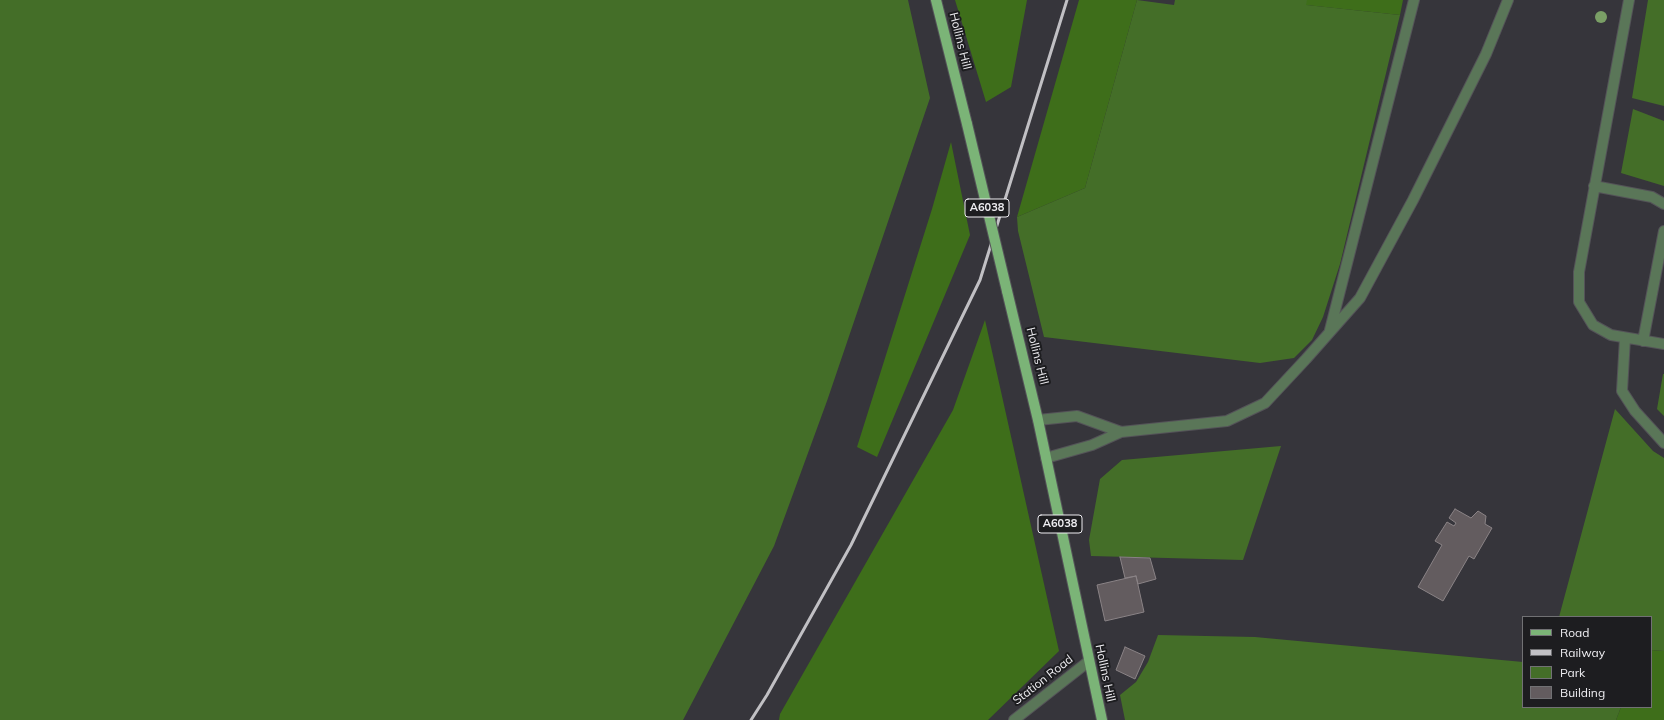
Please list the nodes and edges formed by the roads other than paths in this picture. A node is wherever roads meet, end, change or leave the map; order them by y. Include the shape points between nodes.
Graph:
1 (936, 0) edge
2 (1414, 0) edge
3 (1508, 0) edge
4 (1629, 0) edge
5 (1594, 186) junction
6 (1664, 204) edge
7 (1664, 231) edge
8 (1329, 332) junction
9 (1625, 338) junction
10 (1643, 341) junction
11 (1664, 344) edge
12 (1038, 420) junction
13 (1121, 432) junction
14 (1664, 443) edge
15 (1046, 458) junction
16 (1089, 661) junction
17 (1014, 720) edge
18 (1102, 720) edge

1 - 12 main road, Hollins Hill / A6038, bridge
2 - 8 street
3 - 8 street via 1486,54 1368,284 1360,298
4 - 5 street
5 - 6 street via 1652,197
5 - 9 street via 1579,272 1579,302 1593,325 1611,335
7 - 10 street
8 - 13 street via 1265,403 1227,421
9 - 10 street
9 - 14 street via 1622,391 1635,411
10 - 11 street
12 - 13 street via 1077,416
12 - 15 main road, Hollins Hill / A6038
13 - 15 street via 1092,445
15 - 16 main road, Hollins Hill / A6038
16 - 17 street, Station Road
16 - 18 main road, Hollins Hill / A6038

